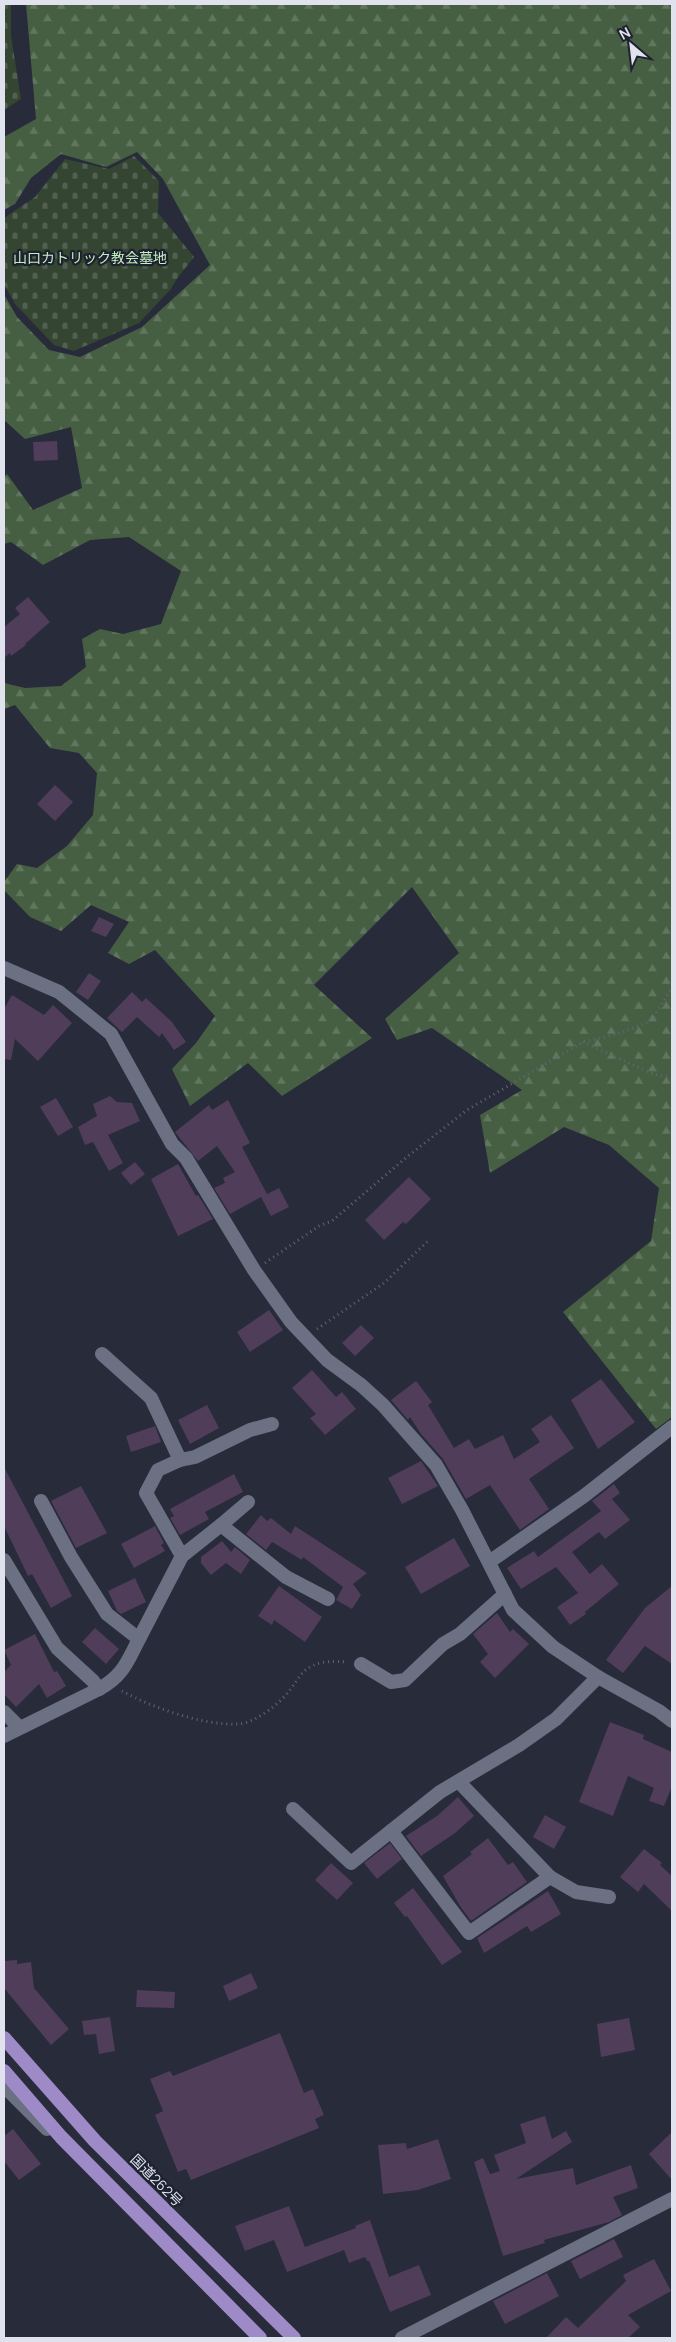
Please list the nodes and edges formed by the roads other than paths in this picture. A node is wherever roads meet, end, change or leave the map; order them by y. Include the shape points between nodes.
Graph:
1 (4, 968) edge
2 (102, 1354) dead end
3 (272, 1424) dead end
4 (672, 1427) edge
5 (180, 1460) junction
6 (41, 1501) dead end
7 (248, 1502) dead end
8 (221, 1525) junction
9 (182, 1556) junction
10 (4, 1560) edge
11 (489, 1562) junction
12 (505, 1594) junction
13 (328, 1599) dead end
14 (139, 1639) junction
15 (361, 1664) road end
16 (598, 1677) junction
17 (99, 1689) junction
18 (4, 1712) edge
19 (672, 1721) edge
20 (19, 1728) junction
21 (4, 1736) edge
22 (459, 1782) junction
23 (293, 1809) dead end
24 (391, 1830) junction
25 (550, 1877) junction
26 (609, 1897) dead end
27 (4, 2038) edge
28 (4, 2071) edge
29 (4, 2086) edge
30 (672, 2199) edge
31 (141, 2220) junction
32 (260, 2338) edge
33 (294, 2338) edge
34 (402, 2338) edge

1 - 11 street via 59,992 111,1034 172,1144 186,1158 254,1270 291,1322 327,1360 383,1405 436,1465
2 - 5 street via 151,1398
3 - 5 street via 250,1430 195,1457
4 - 11 street via 584,1496
5 - 9 street via 158,1470 146,1493
6 - 14 street via 107,1614
7 - 8 street
8 - 9 street
8 - 13 street via 286,1577
9 - 14 street
10 - 17 street via 56,1648
11 - 12 street
12 - 15 street via 460,1634 443,1644 405,1680 391,1682
12 - 16 street via 513,1610 553,1647
14 - 17 street via 122,1671
16 - 19 street
16 - 22 street via 556,1719
17 - 20 street
18 - 20 street
20 - 21 street
22 - 24 street via 440,1792
22 - 25 street
23 - 24 street via 351,1863
24 - 25 street via 469,1933
25 - 26 street via 576,1892
27 - 33 highway, 国道262号 via 95,2142
28 - 31 highway via 61,2137
29 - 31 street
30 - 34 street
31 - 32 highway

